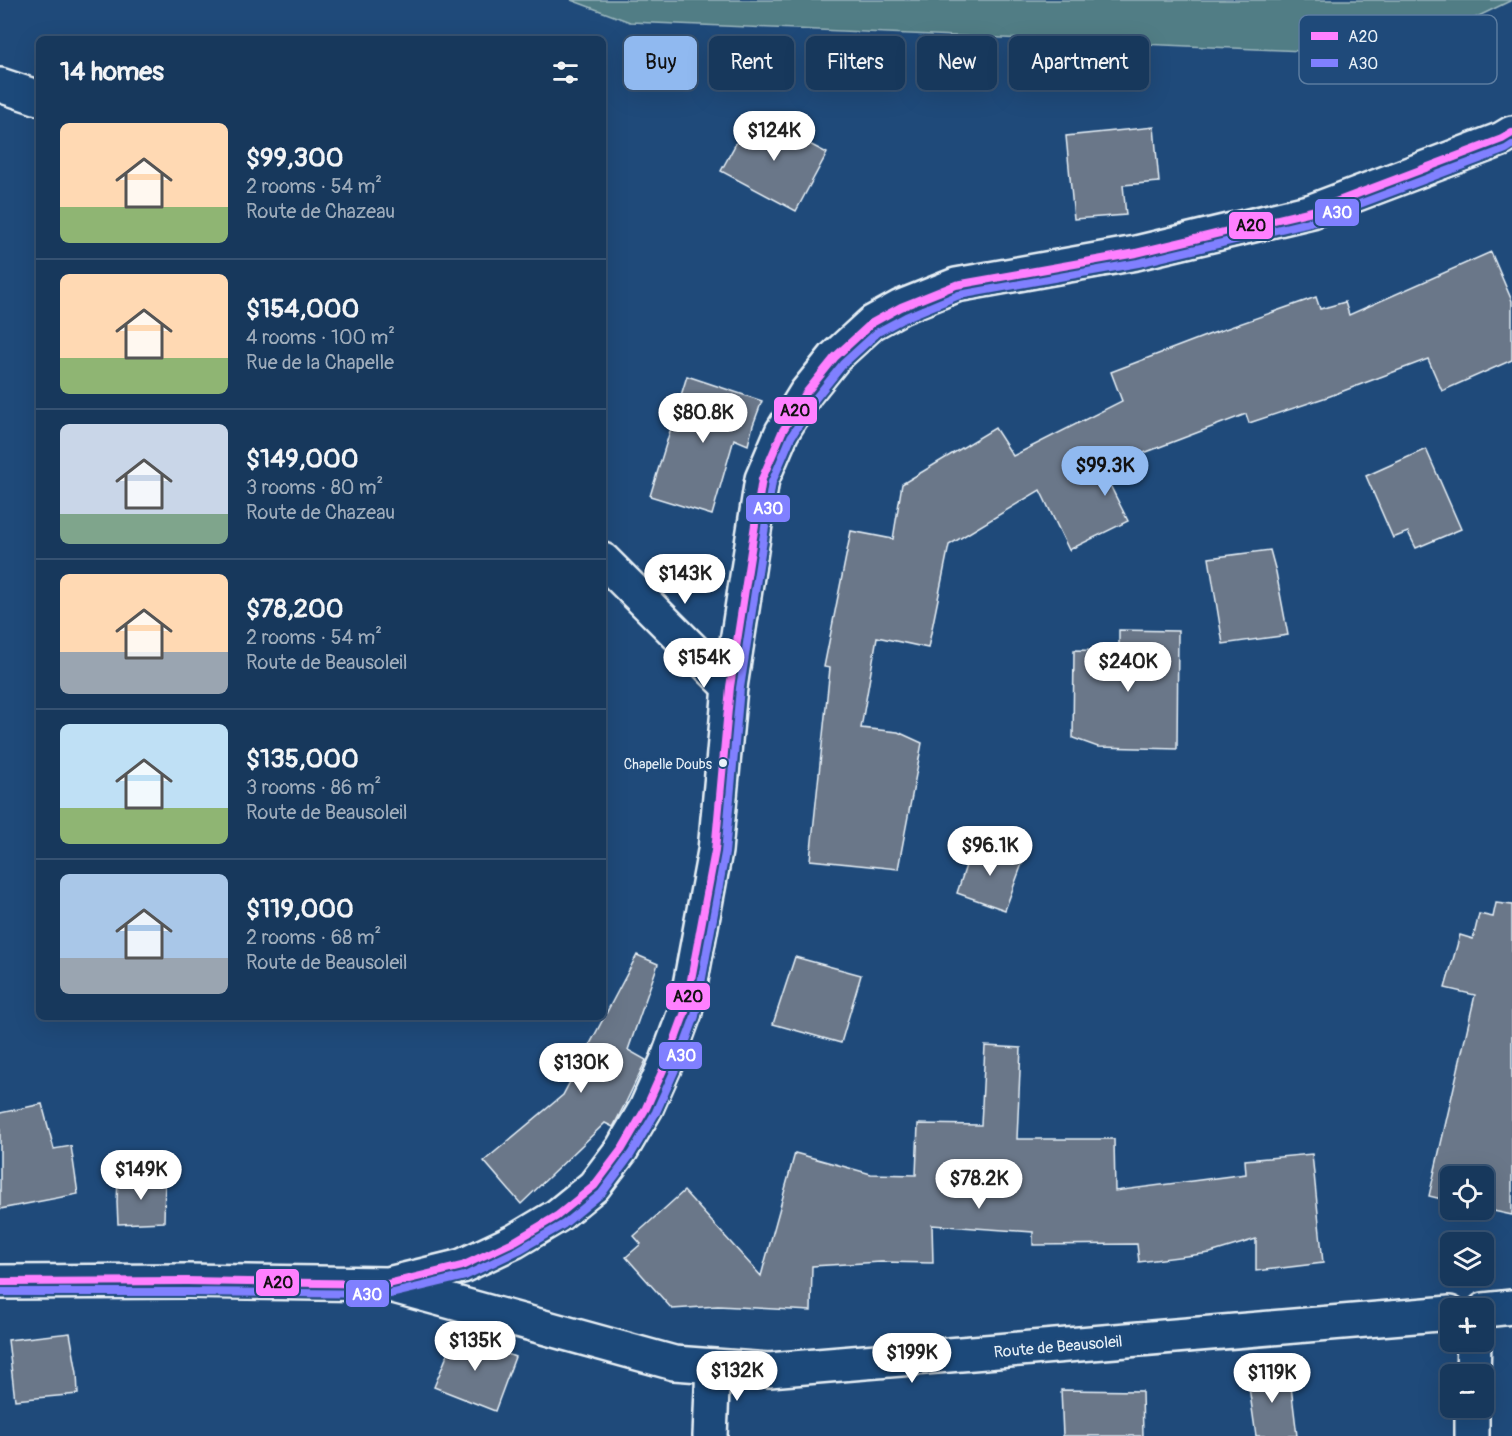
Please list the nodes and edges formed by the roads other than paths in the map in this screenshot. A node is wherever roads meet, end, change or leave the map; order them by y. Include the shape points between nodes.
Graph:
1 (0, 85) edge
2 (36, 97) edge
3 (1512, 133) edge
4 (606, 563) edge
5 (730, 687) junction
6 (0, 1282) edge
7 (388, 1284) junction
8 (1512, 1307) edge
9 (1494, 1309) edge
10 (1440, 1314) edge
11 (713, 1366) junction
12 (1472, 1418) edge
13 (710, 1436) edge
14 (1472, 1436) edge

1 - 2 main road
3 - 5 main road via 1312,211 1136,253 956,285 872,323 835,357 806,393 782,432 762,480
4 - 5 main road
5 - 7 main road via 715,851 685,1012 646,1108 594,1186 557,1216 462,1266
6 - 7 main road
7 - 11 main road, Route de Beausoleil via 674,1363
8 - 9 main road
10 - 11 main road, Route de Beausoleil via 769,1370
11 - 13 main road
12 - 14 main road

